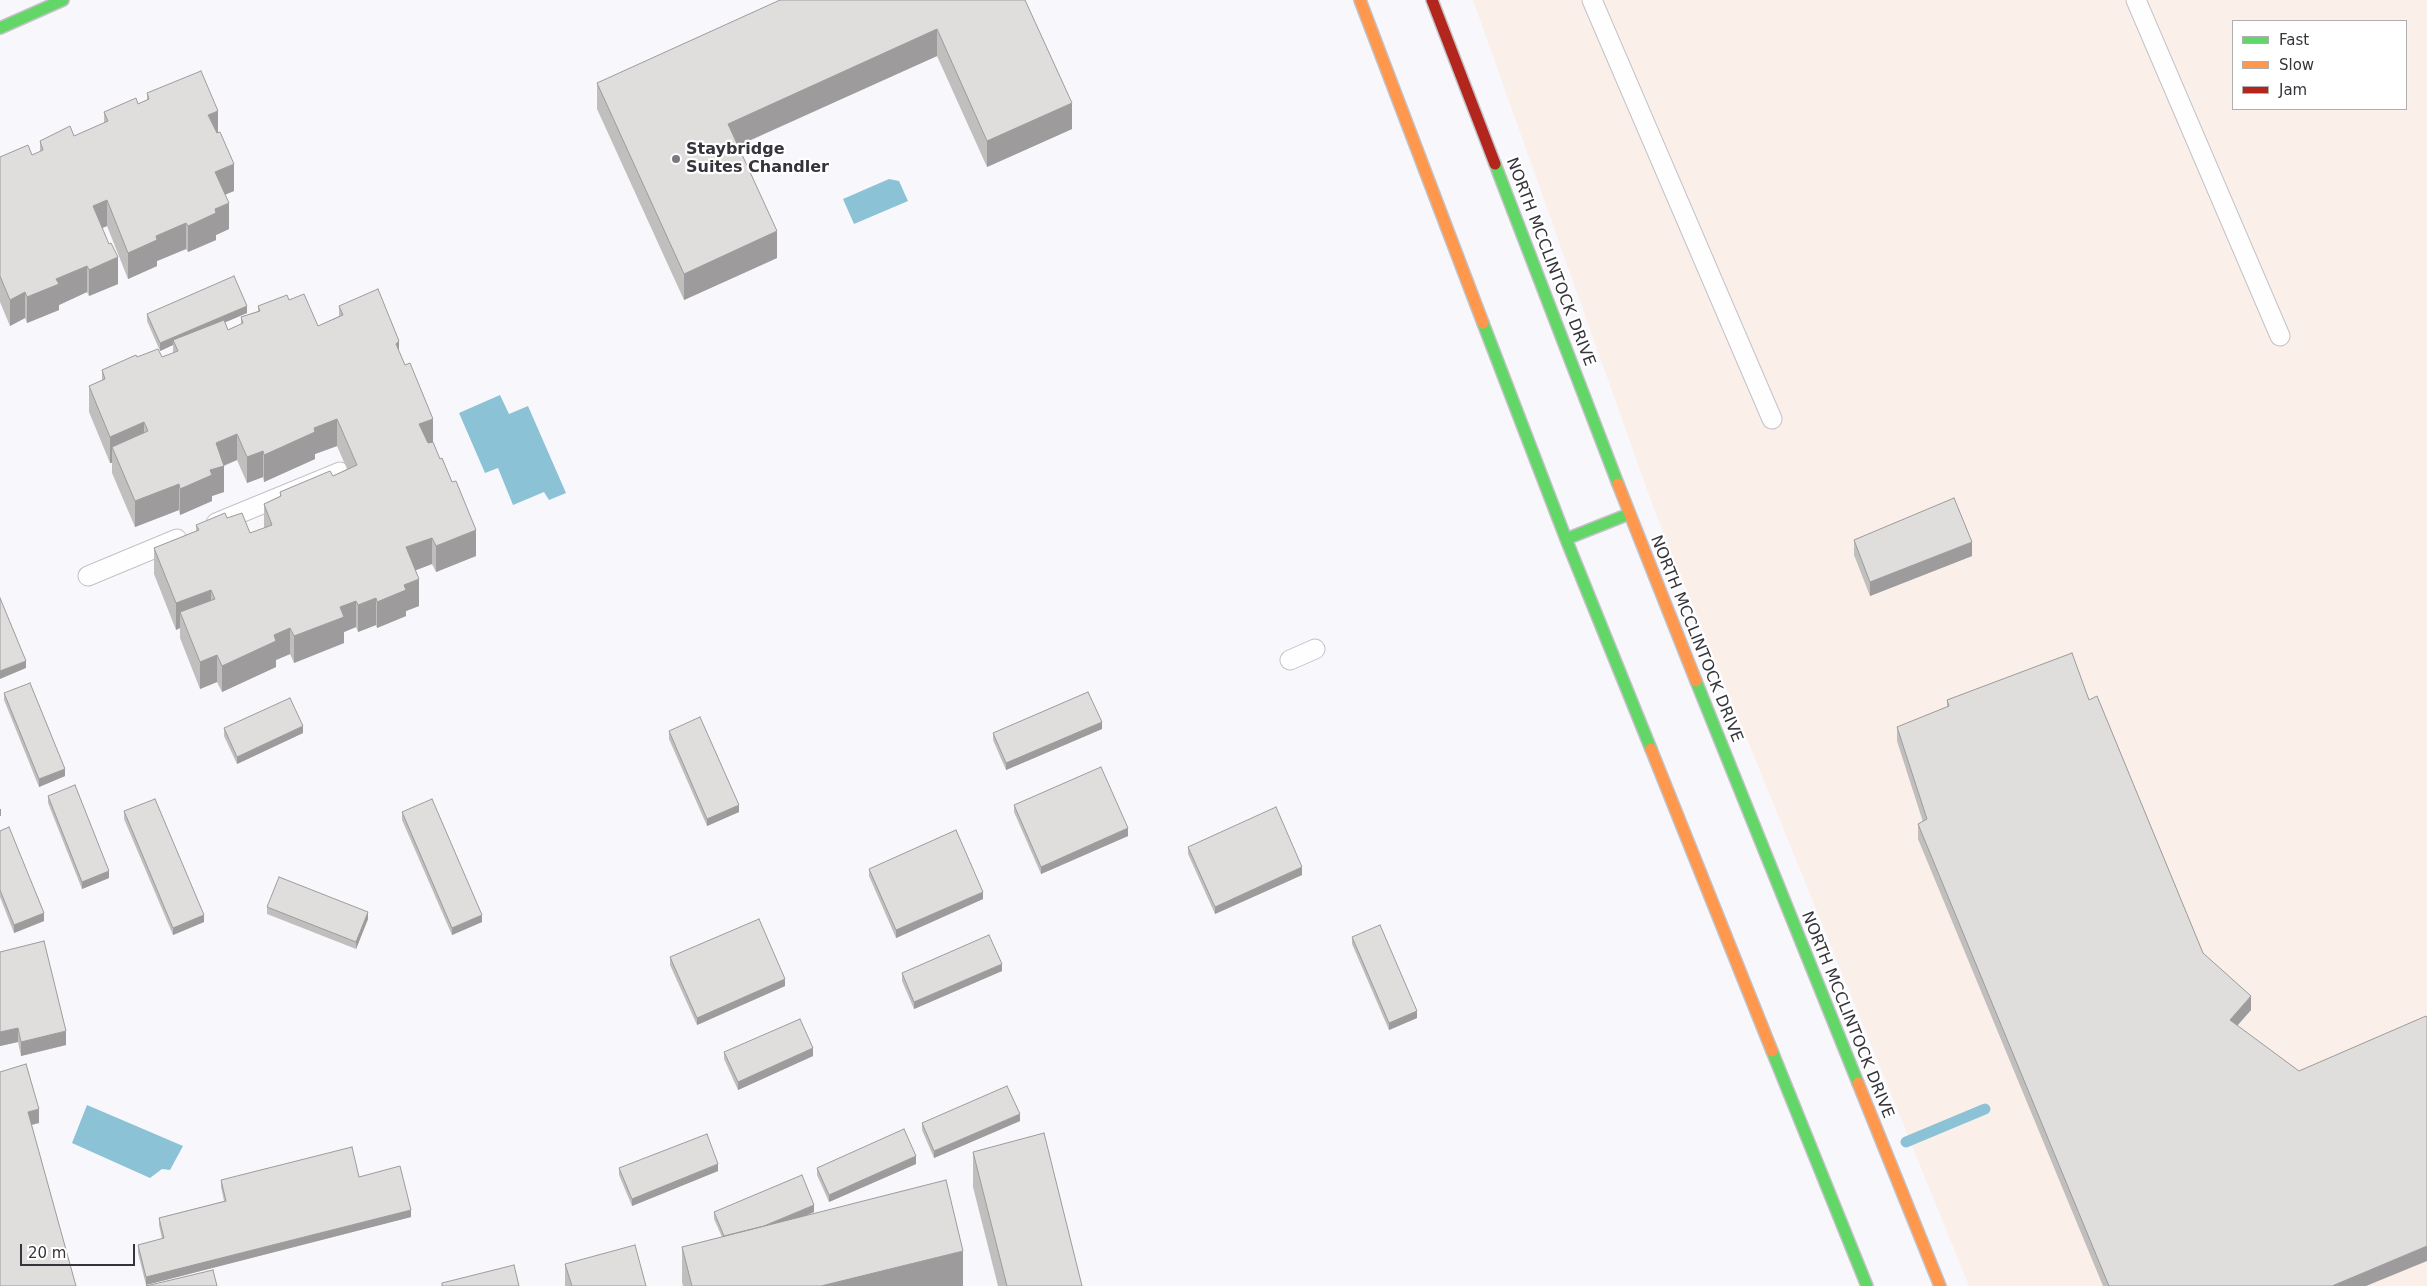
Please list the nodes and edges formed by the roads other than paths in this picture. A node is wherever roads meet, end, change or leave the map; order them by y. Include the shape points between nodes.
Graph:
1 (63, 0) edge
2 (1360, 0) edge
3 (1432, 0) edge
4 (1592, 0) edge
5 (2136, 0) edge
6 (0, 28) edge
7 (2280, 336) dead end
8 (1772, 419) dead end
9 (340, 472) edge
10 (1629, 514) junction
11 (1566, 539) junction
12 (88, 576) dead end
13 (1315, 650) dead end
14 (1290, 660) dead end
15 (1867, 1286) edge
16 (1940, 1286) edge

1 - 6 main road
2 - 11 main road
3 - 10 main road, NORTH MCCLINTOCK DRIVE
4 - 8 lane
5 - 7 lane
9 - 12 lane
10 - 11 main road
10 - 16 main road, NORTH MCCLINTOCK DRIVE
11 - 15 main road
13 - 14 lane

